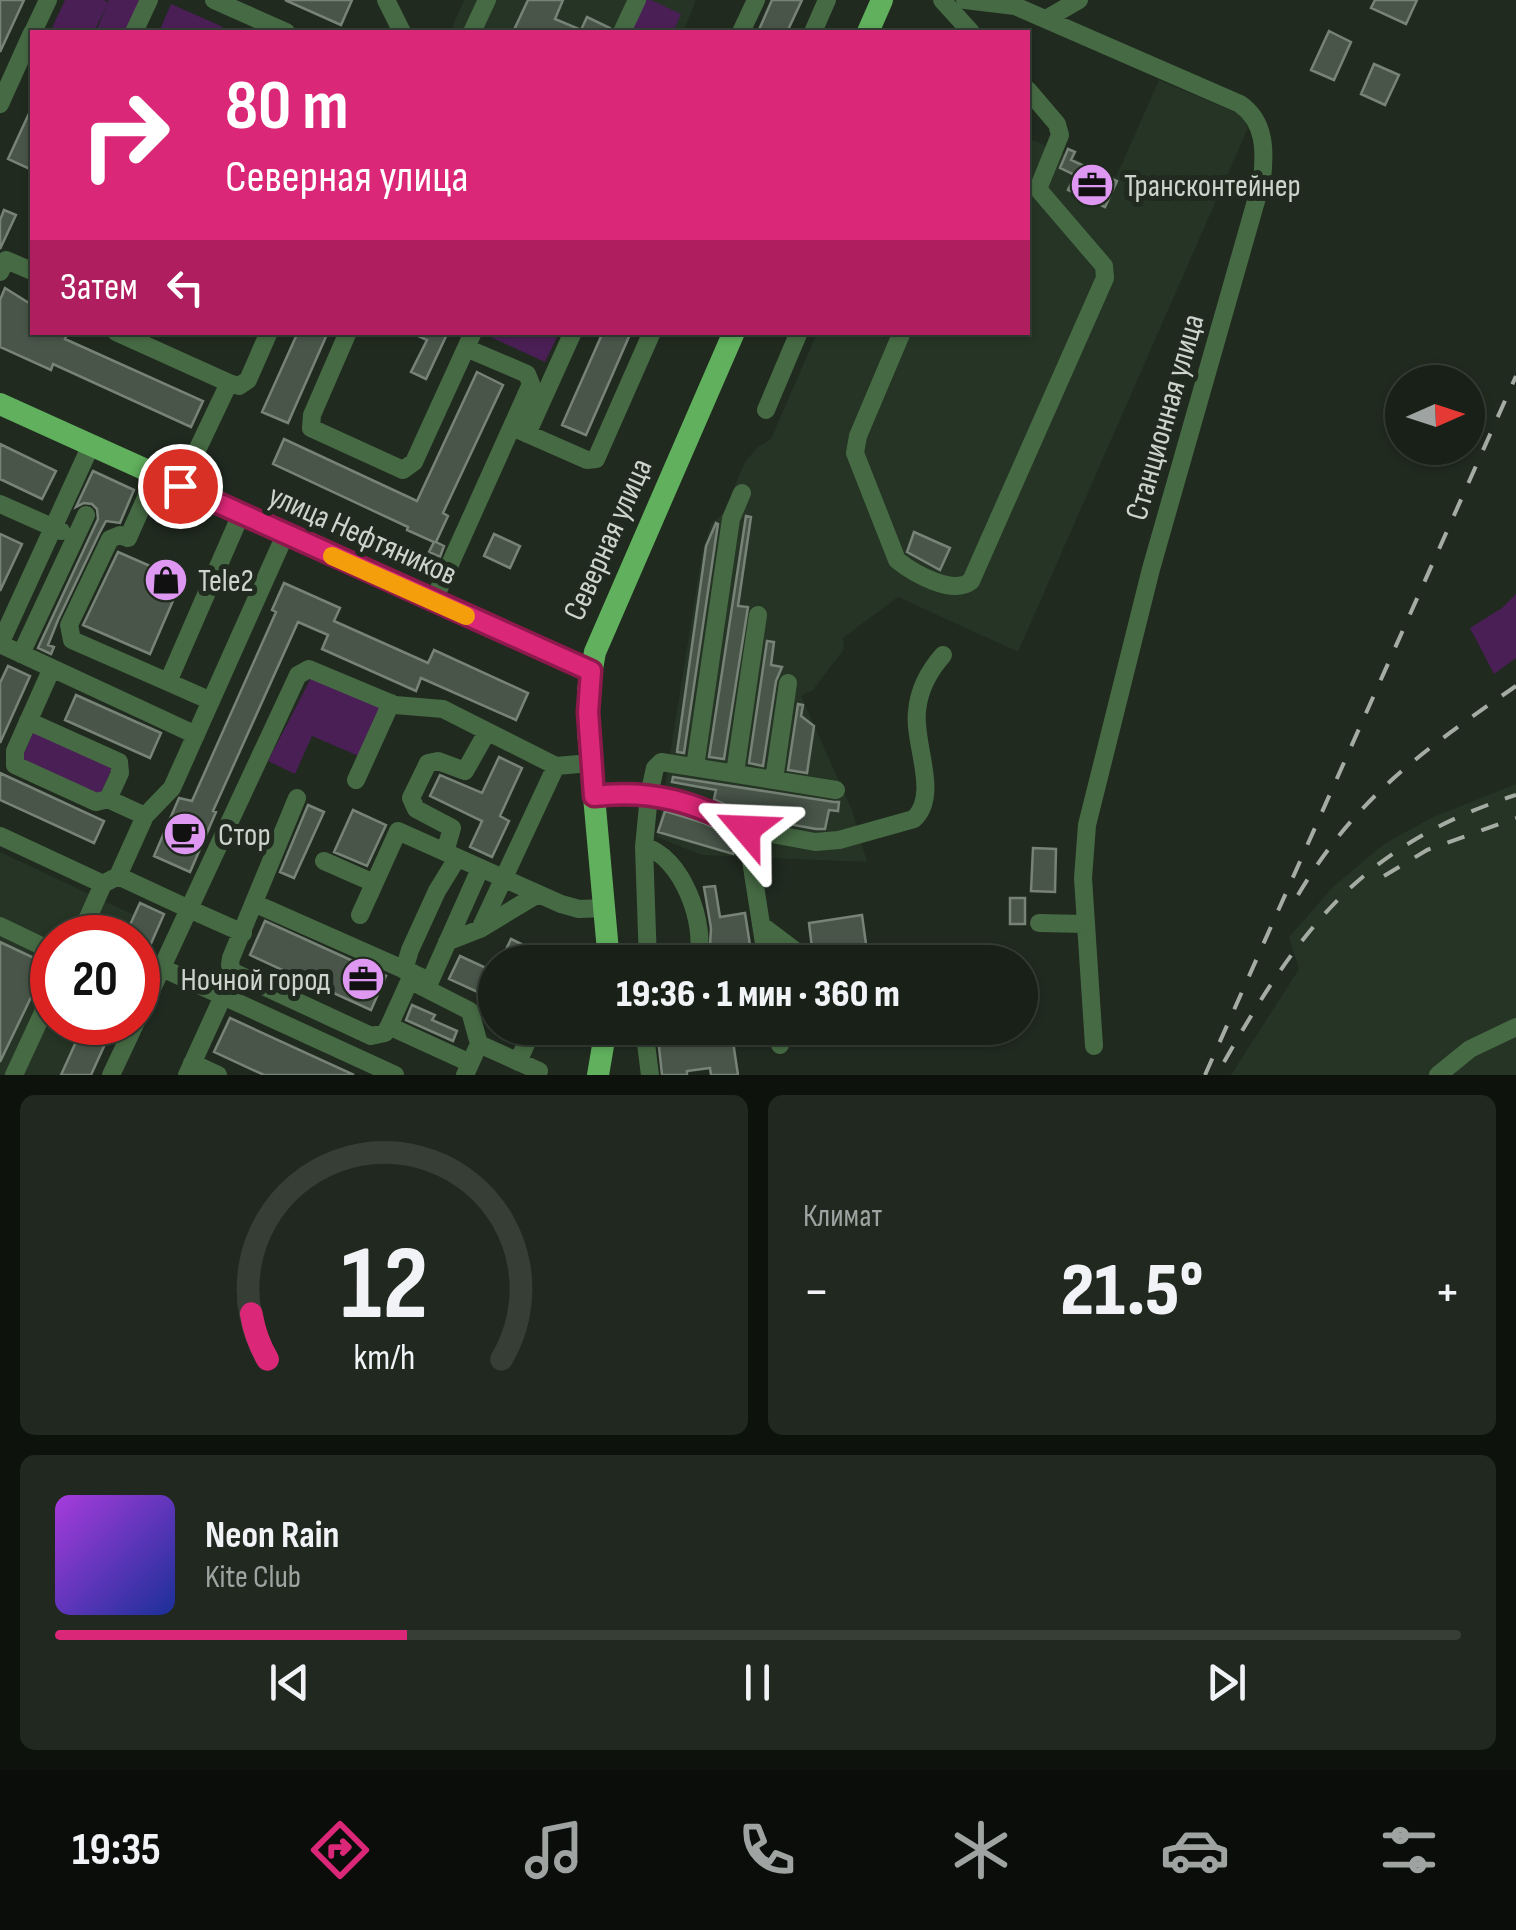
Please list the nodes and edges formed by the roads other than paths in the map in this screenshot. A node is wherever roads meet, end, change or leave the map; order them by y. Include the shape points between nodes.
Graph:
1 (48, 0) edge
2 (149, 0) edge
3 (214, 0) edge
4 (386, 0) edge
5 (487, 0) edge
6 (637, 0) edge
7 (756, 0) edge
8 (827, 0) edge
9 (882, 0) edge
10 (942, 0) edge
11 (965, 0) edge
12 (1079, 0) edge
13 (1046, 19) junction
14 (34, 30) edge
15 (135, 30) edge
16 (278, 30) edge
17 (401, 30) edge
18 (473, 30) edge
19 (623, 30) edge
20 (742, 30) edge
21 (814, 30) edge
22 (869, 30) edge
23 (968, 30) edge
24 (30, 39) edge
25 (1030, 92) edge
26 (0, 104) edge
27 (1033, 190) edge
28 (2, 263) edge
29 (30, 271) edge
30 (123, 335) edge
31 (268, 335) edge
32 (347, 335) edge
33 (571, 335) edge
34 (651, 335) edge
35 (733, 335) edge
36 (798, 335) edge
37 (901, 335) edge
38 (470, 340) edge
39 (228, 383) junction
40 (0, 404) edge
41 (766, 410) dead end
42 (520, 430) junction
43 (90, 445) junction
44 (156, 475) junction
45 (180, 486) junction
46 (742, 493) dead end
47 (0, 504) edge
48 (241, 514) junction
49 (86, 516) dead end
50 (53, 528) junction
51 (285, 535) junction
52 (76, 538) junction
53 (433, 602) junction
54 (758, 615) dead end
55 (72, 640) junction
56 (21, 654) junction
57 (943, 655) dead end
58 (54, 669) junction
59 (591, 671) junction
60 (168, 682) junction
61 (788, 683) dead end
62 (211, 701) junction
63 (391, 703) junction
64 (28, 722) junction
65 (487, 732) junction
66 (196, 735) junction
67 (8, 748) edge
68 (590, 764) junction
69 (556, 766) junction
70 (695, 767) junction
71 (735, 773) junction
72 (356, 780) dead end
73 (774, 780) junction
74 (836, 790) dead end
75 (649, 794) junction
76 (594, 796) junction
77 (297, 798) dead end
78 (108, 799) junction
79 (145, 816) junction
80 (746, 829) junction
81 (0, 836) edge
82 (644, 847) junction
83 (451, 856) junction
84 (324, 862) dead end
85 (480, 870) junction
86 (110, 880) junction
87 (503, 880) junction
88 (374, 883) junction
89 (538, 894) junction
90 (256, 904) junction
91 (189, 908) junction
92 (606, 908) junction
93 (91, 915) edge
94 (360, 915) dead end
95 (1040, 922) dead end
96 (1085, 924) junction
97 (761, 925) junction
98 (0, 926) edge
99 (480, 930) junction
100 (243, 933) junction
101 (30, 940) edge
102 (447, 942) junction
103 (607, 945) edge
104 (647, 945) edge
105 (699, 945) edge
106 (764, 945) edge
107 (787, 945) edge
108 (162, 968) junction
109 (160, 972) edge
110 (417, 979) junction
111 (223, 996) junction
112 (389, 1026) junction
113 (1516, 1027) edge
114 (478, 1040) edge
115 (30, 1041) edge
116 (126, 1045) edge
117 (479, 1045) edge
118 (481, 1045) edge
119 (526, 1045) edge
120 (603, 1045) edge
121 (646, 1045) edge
122 (1094, 1046) dead end
123 (518, 1062) junction
124 (190, 1069) edge
125 (468, 1069) edge
126 (390, 1074) edge
127 (542, 1074) edge
128 (14, 1075) edge
129 (112, 1075) edge
130 (218, 1075) edge
131 (598, 1075) edge
132 (650, 1075) edge
133 (1438, 1075) edge

1 - 14 street
2 - 15 street
3 - 16 street
4 - 17 street
5 - 18 street
6 - 19 street
7 - 20 street
8 - 21 street
9 - 22 main road
10 - 23 street
11 - 13 street, Станционная улица via 1015,6
12 - 13 street
13 - 96 street, Станционная улица via 1240,104 1256,118 1264,162 1092,801
24 - 26 street
25 - 27 street via 1060,135
27 - 37 street via 1104,266 1105,278 972,582 964,587 896,560 855,453
28 - 29 street
30 - 39 street
31 - 39 street via 248,380
32 - 38 street via 312,428 403,470 414,462
33 - 42 street
34 - 42 street via 596,459
35 - 59 main road, Северная улица via 605,624
36 - 41 street
38 - 42 street via 531,378
39 - 45 street
40 - 43 main road, улица Нефтяников
42 - 53 street
43 - 44 main road, улица Нефтяников
43 - 50 street
44 - 45 main road, улица Нефтяников
44 - 55 street via 128,538 110,539 70,626
45 - 48 main road, улица Нефтяников
46 - 70 street via 731,519
47 - 50 street
48 - 51 main road, улица Нефтяников
48 - 60 street
49 - 52 street
50 - 52 street
50 - 56 street via 0,644
51 - 53 main road, улица Нефтяников
51 - 62 street
52 - 56 street
53 - 59 main road, улица Нефтяников
54 - 71 street
55 - 58 street
55 - 60 street
56 - 58 street
57 - 80 street via 924,681 916,712 926,792 914,819 829,842
58 - 64 street
58 - 66 street
59 - 68 main road, Северная улица
60 - 62 street
61 - 73 street
62 - 66 street
63 - 65 street via 443,709
63 - 72 street
63 - 91 street via 316,670 298,675
64 - 67 street
64 - 78 street via 119,762
65 - 69 street
65 - 83 street via 470,768 432,760 411,798 416,809 452,828
66 - 79 street via 172,788
67 - 78 street via 15,765 96,802
68 - 69 street
68 - 76 main road, Северная улица
69 - 87 street
70 - 71 street
70 - 75 street via 658,764
71 - 73 street
73 - 74 street
75 - 76 street
75 - 80 street via 700,806
75 - 82 street
76 - 92 main road, Северная улица
77 - 90 street
78 - 79 street
79 - 86 street
80 - 97 street
81 - 86 street
82 - 104 street
82 - 105 street via 665,856 691,897
83 - 85 street
83 - 88 street via 398,831
83 - 110 street via 410,950
84 - 88 street
85 - 87 street
85 - 102 street
86 - 91 street
86 - 93 street
87 - 89 street
87 - 99 street
88 - 94 street
89 - 92 street via 579,909
89 - 99 street
90 - 100 street
90 - 110 street
91 - 100 street
91 - 108 street
92 - 103 main road, Северная улица
95 - 96 street
96 - 122 street, Станционная улица
97 - 106 street
97 - 107 street
98 - 101 street
99 - 102 street
100 - 112 street via 230,966 239,976 371,1036
102 - 110 street
108 - 109 street
108 - 111 street
110 - 112 street
110 - 114 street via 470,1011
111 - 124 street
111 - 126 street
112 - 125 street
113 - 133 street via 1470,1049
115 - 128 street
116 - 129 street
117 - 125 street
118 - 123 street
119 - 123 street
120 - 131 main road
121 - 132 street
123 - 127 street
124 - 130 street

